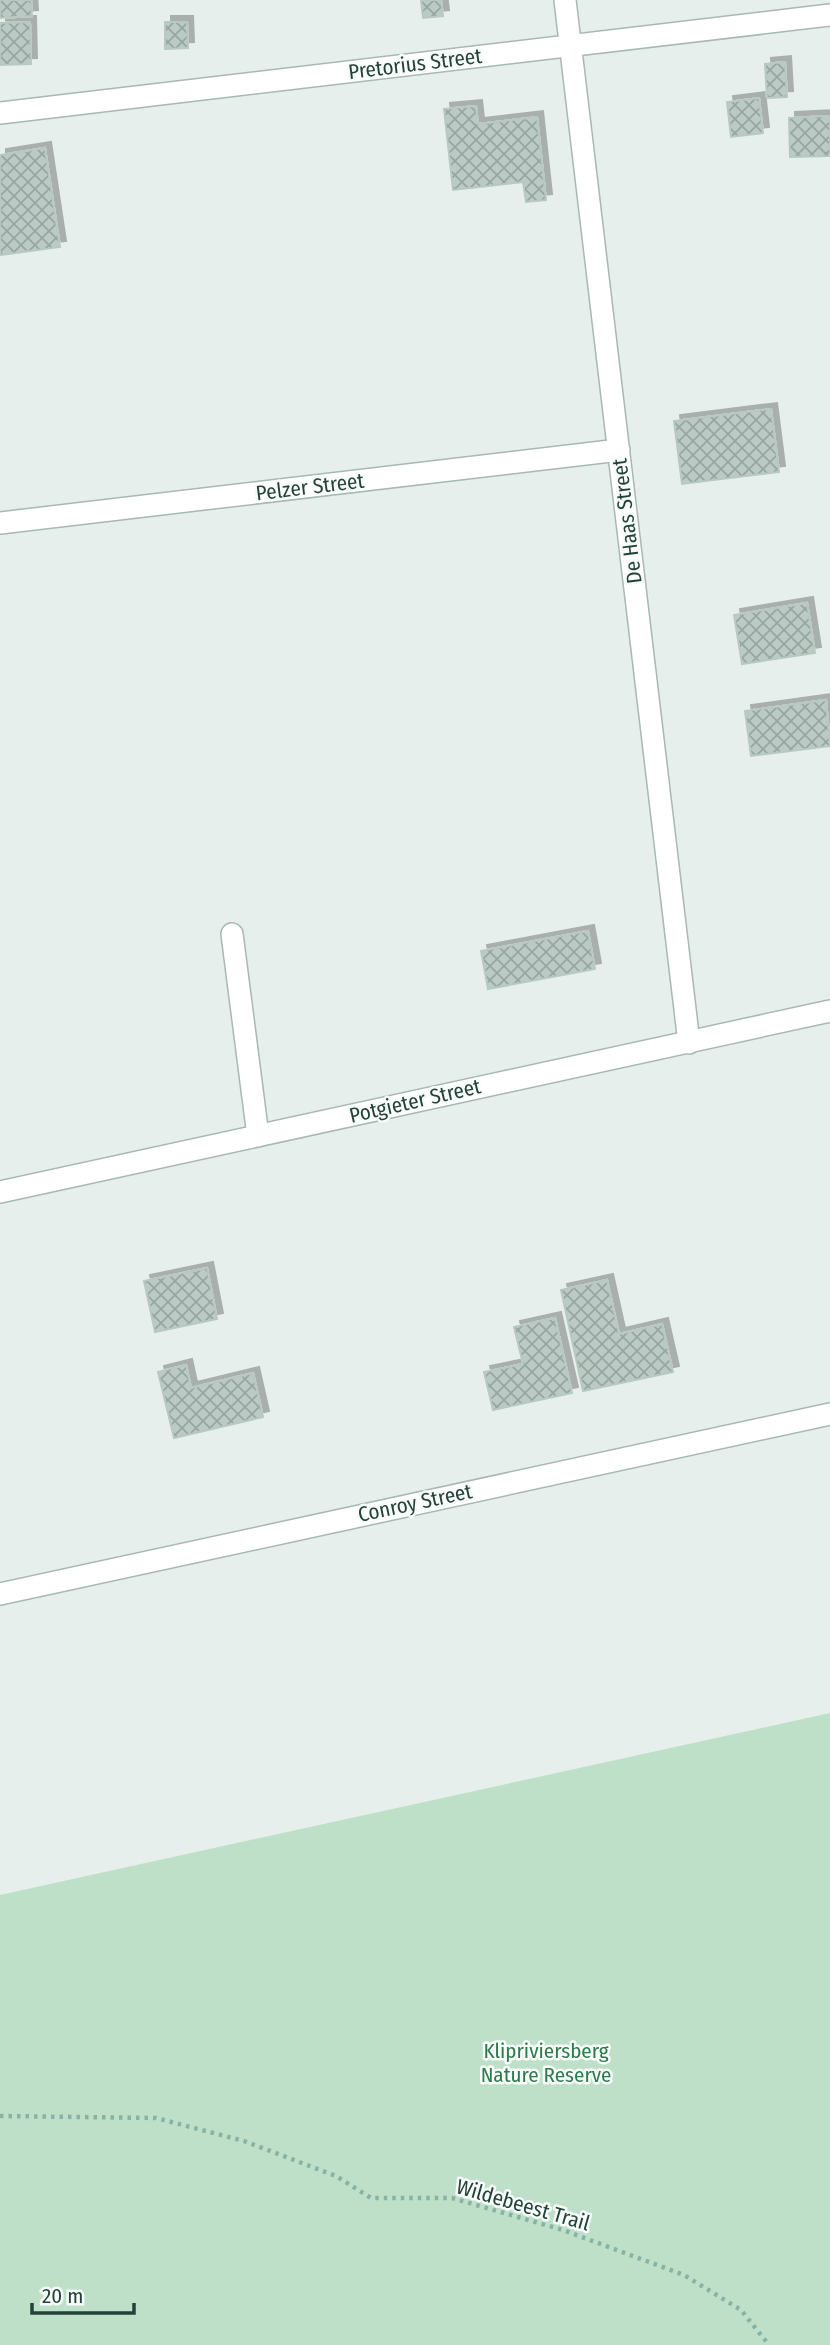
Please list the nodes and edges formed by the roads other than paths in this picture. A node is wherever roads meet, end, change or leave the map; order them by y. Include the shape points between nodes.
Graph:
1 (565, 0) edge
2 (830, 15) edge
3 (570, 46) junction
4 (0, 113) edge
5 (619, 450) junction
6 (0, 523) edge
7 (232, 934) dead end
8 (830, 1011) edge
9 (689, 1043) junction
10 (258, 1136) junction
11 (0, 1192) edge
12 (830, 1414) edge
13 (0, 1594) edge

1 - 3 street, De Haas Street
2 - 3 street, Pretorius Street
3 - 4 street, Pretorius Street
3 - 5 street, De Haas Street
5 - 6 street, Pelzer Street
5 - 9 street, De Haas Street
7 - 10 street
8 - 9 street, Potgieter Street
9 - 10 street, Potgieter Street
10 - 11 street, Potgieter Street
12 - 13 street, Conroy Street

